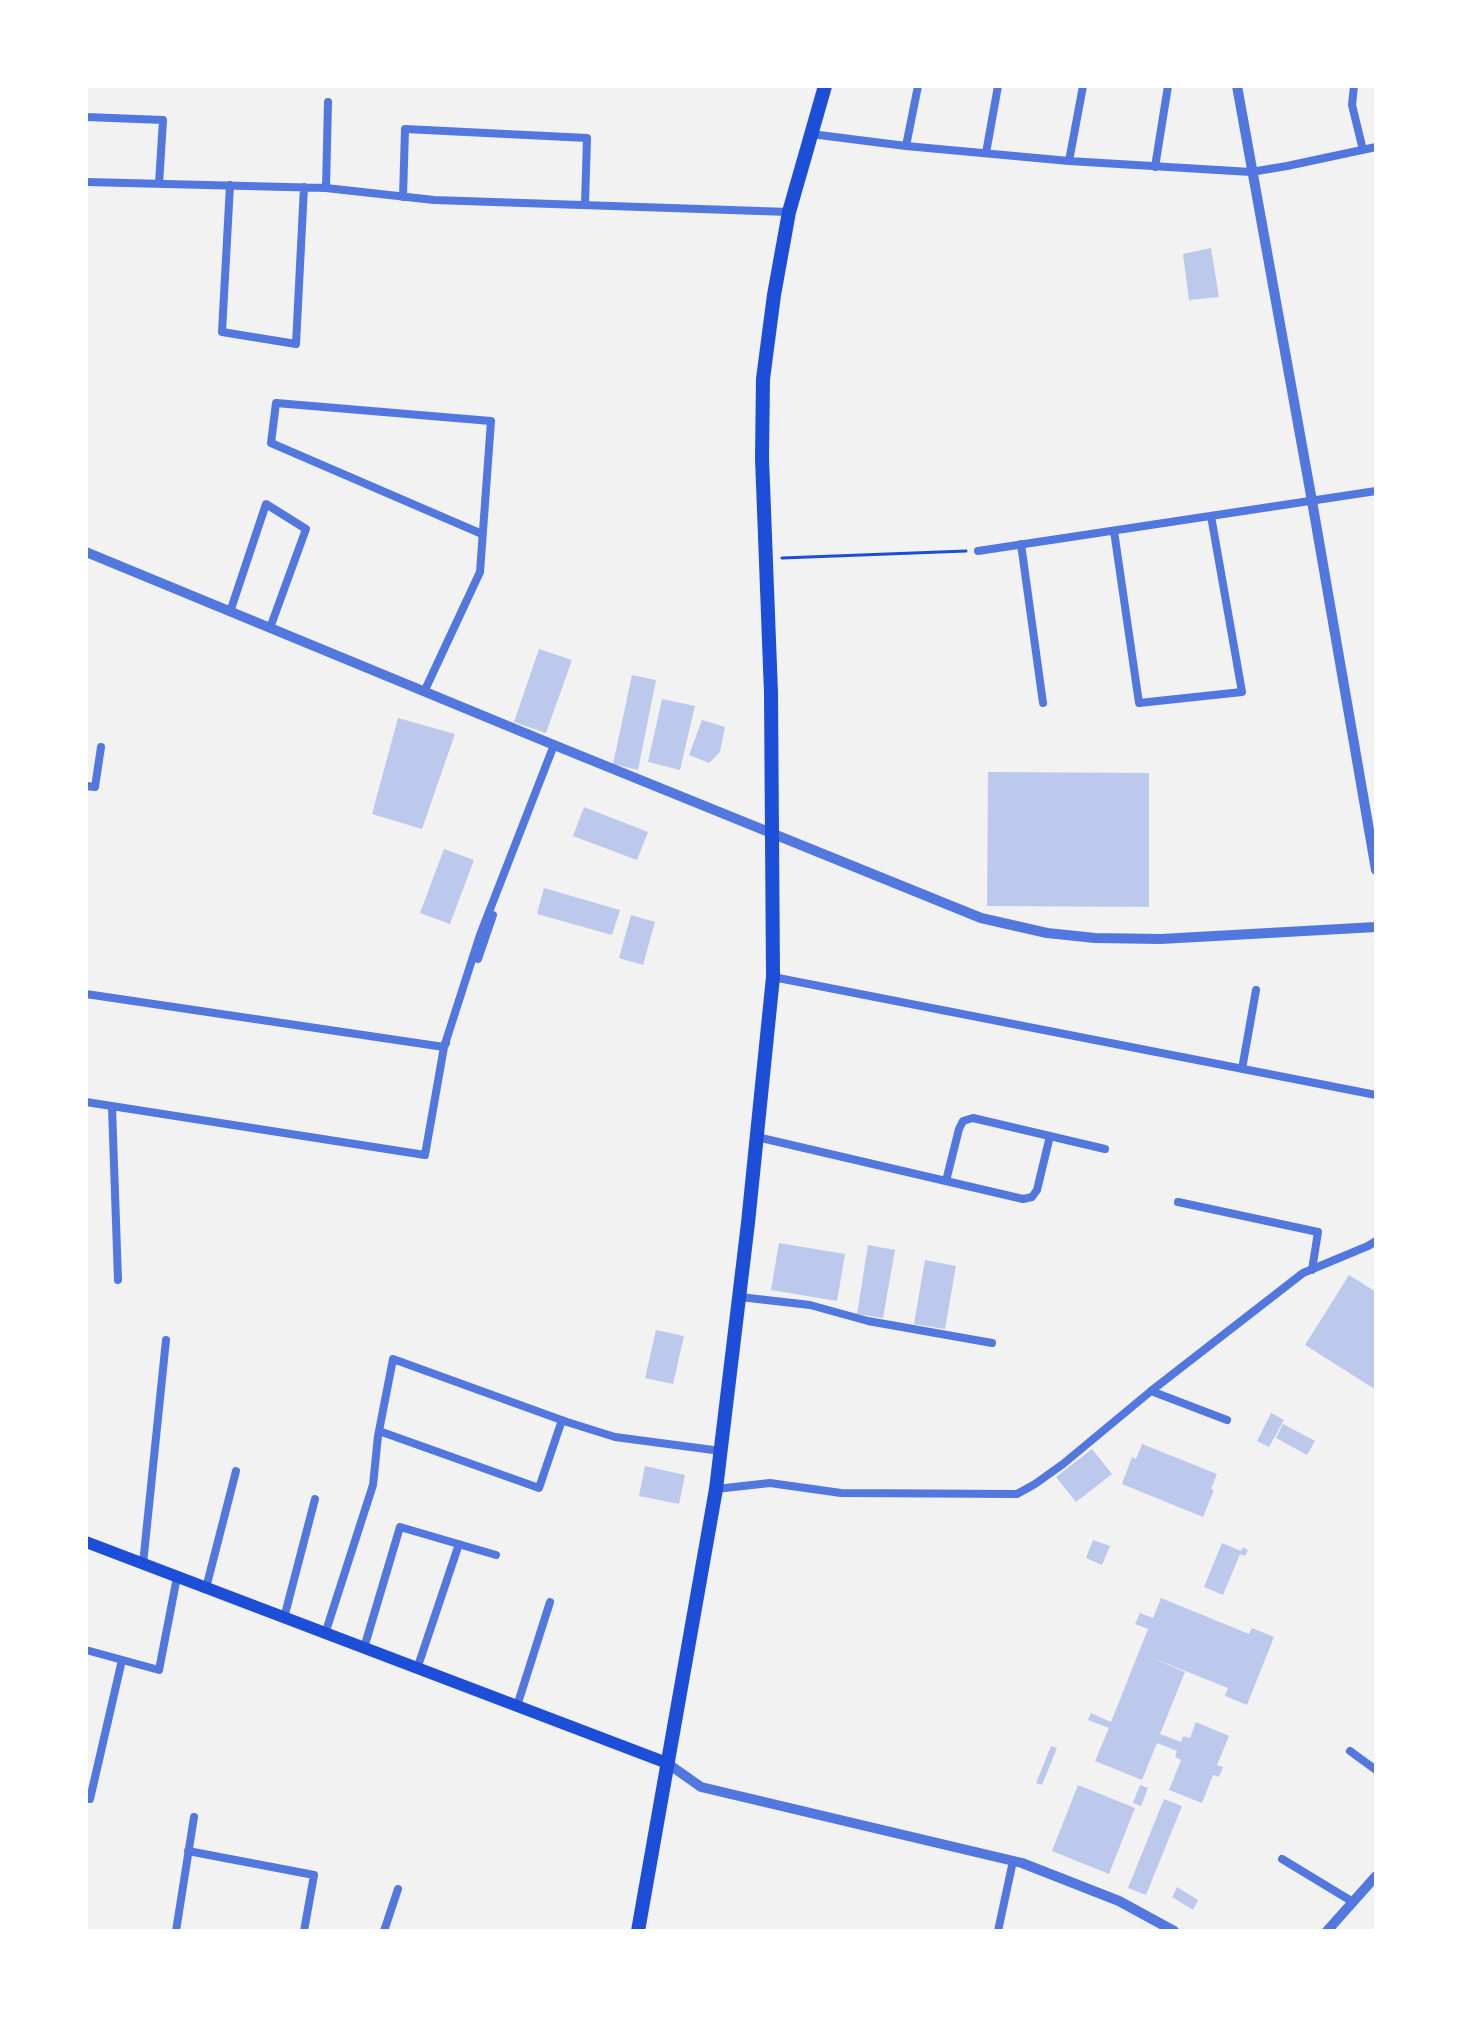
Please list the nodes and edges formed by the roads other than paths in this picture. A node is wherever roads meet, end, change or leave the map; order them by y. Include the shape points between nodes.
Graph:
1 (825, 86) edge
2 (918, 86) edge
3 (998, 86) edge
4 (1083, 86) edge
5 (1168, 86) edge
6 (1237, 86) edge
7 (1354, 86) edge
8 (328, 102) dead end
9 (86, 117) edge
10 (811, 134) junction
11 (906, 146) junction
12 (1376, 147) edge
13 (1363, 150) junction
14 (986, 153) junction
15 (1069, 161) junction
16 (1155, 167) junction
17 (1251, 172) junction
18 (86, 182) edge
19 (159, 184) junction
20 (230, 185) junction
21 (304, 187) junction
22 (326, 188) junction
23 (403, 197) junction
24 (585, 204) junction
25 (789, 212) junction
26 (1376, 491) edge
27 (1312, 501) junction
28 (1211, 516) junction
29 (1114, 531) junction
30 (482, 534) junction
31 (1021, 544) junction
32 (978, 551) road end
33 (86, 552) edge
34 (230, 612) junction
35 (270, 628) junction
36 (424, 692) junction
37 (1043, 703) dead end
38 (554, 745) junction
39 (101, 747) dead end
40 (86, 786) edge
41 (773, 834) junction
42 (1376, 870) edge
43 (1376, 927) edge
44 (773, 977) junction
45 (1256, 990) dead end
46 (86, 994) edge
47 (444, 1047) junction
48 (1242, 1069) junction
49 (1376, 1095) edge
50 (86, 1102) edge
51 (112, 1107) junction
52 (1050, 1136) junction
53 (757, 1137) junction
54 (1105, 1149) dead end
55 (946, 1181) junction
56 (1178, 1202) dead end
57 (1376, 1241) edge
58 (1312, 1270) junction
59 (118, 1280) dead end
60 (740, 1297) junction
61 (166, 1340) dead end
62 (992, 1343) dead end
63 (1151, 1391) junction
64 (562, 1420) junction
65 (1227, 1420) dead end
66 (379, 1431) junction
67 (722, 1451) junction
68 (236, 1471) dead end
69 (716, 1489) junction
70 (315, 1499) dead end
71 (86, 1542) edge
72 (459, 1544) junction
73 (496, 1555) dead end
74 (143, 1564) junction
75 (177, 1577) junction
76 (206, 1588) junction
77 (550, 1602) dead end
78 (284, 1618) junction
79 (325, 1634) junction
80 (364, 1648) junction
81 (86, 1650) edge
82 (122, 1660) junction
83 (417, 1669) junction
84 (517, 1706) junction
85 (1350, 1751) dead end
86 (667, 1763) junction
87 (1376, 1770) edge
88 (86, 1798) edge
89 (194, 1817) dead end
90 (188, 1851) junction
91 (1282, 1859) dead end
92 (1013, 1861) junction
93 (1376, 1876) edge
94 (398, 1889) dead end
95 (1353, 1902) junction
96 (176, 1931) edge
97 (304, 1931) edge
98 (384, 1931) edge
99 (638, 1931) edge
100 (998, 1931) edge
101 (1174, 1931) edge
102 (1327, 1931) edge

1 - 10 highway
2 - 11 street
3 - 14 street
4 - 15 street
5 - 16 street
6 - 17 street
7 - 13 street via 1352,105
8 - 22 street
9 - 19 street via 163,120
10 - 11 street
10 - 25 highway
11 - 14 street
12 - 13 street
13 - 17 street
14 - 15 street
15 - 16 street
16 - 17 street
17 - 27 street
18 - 19 street
19 - 20 street
20 - 21 street
20 - 21 street via 222,332 296,344
21 - 22 street
22 - 23 street
23 - 24 street
23 - 24 street via 405,129 587,138
24 - 25 street
25 - 41 highway via 763,379
26 - 27 street
27 - 28 street
27 - 42 street
28 - 29 street
28 - 29 street via 1242,692 1139,703
29 - 31 street
30 - 30 street via 491,421 276,403 271,443
30 - 36 street via 480,572
31 - 32 street
31 - 37 street
33 - 34 street
34 - 35 street
34 - 35 street via 266,504 306,529
35 - 36 street
36 - 38 street
38 - 41 street
38 - 47 street via 480,935
39 - 40 street via 95,787
41 - 43 street via 981,918 1047,933 1161,939
41 - 44 highway
44 - 48 street
44 - 53 highway
45 - 48 street
46 - 47 street
47 - 51 street via 425,1155
48 - 49 street
50 - 51 street
51 - 59 street
52 - 54 street
52 - 55 street via 973,1118 963,1121
52 - 55 street via 1032,1197
53 - 55 street
53 - 60 highway
56 - 58 street via 1318,1232
57 - 58 street
58 - 63 street
60 - 62 street via 810,1305
60 - 67 highway
61 - 74 street
63 - 65 street
63 - 69 street via 1063,1464 1017,1494 841,1493 770,1483
64 - 66 street via 539,1488
64 - 66 street via 393,1359
64 - 67 street via 615,1437
66 - 79 street via 373,1485
67 - 69 highway
68 - 76 street
69 - 86 highway
70 - 78 street
71 - 74 main road
72 - 73 street
72 - 80 street via 400,1527
72 - 83 street
74 - 75 main road
75 - 76 main road
75 - 82 street via 159,1670
76 - 78 main road
77 - 84 street
78 - 79 main road
79 - 80 main road
80 - 83 main road
81 - 82 street
82 - 88 street via 90,1799
83 - 84 main road
84 - 86 main road
85 - 87 street
86 - 92 street via 701,1787
86 - 99 highway
89 - 90 street
90 - 96 street
90 - 97 street via 314,1875
91 - 95 street
92 - 100 street
92 - 101 street via 1119,1901
93 - 95 street
94 - 98 street
95 - 102 street

